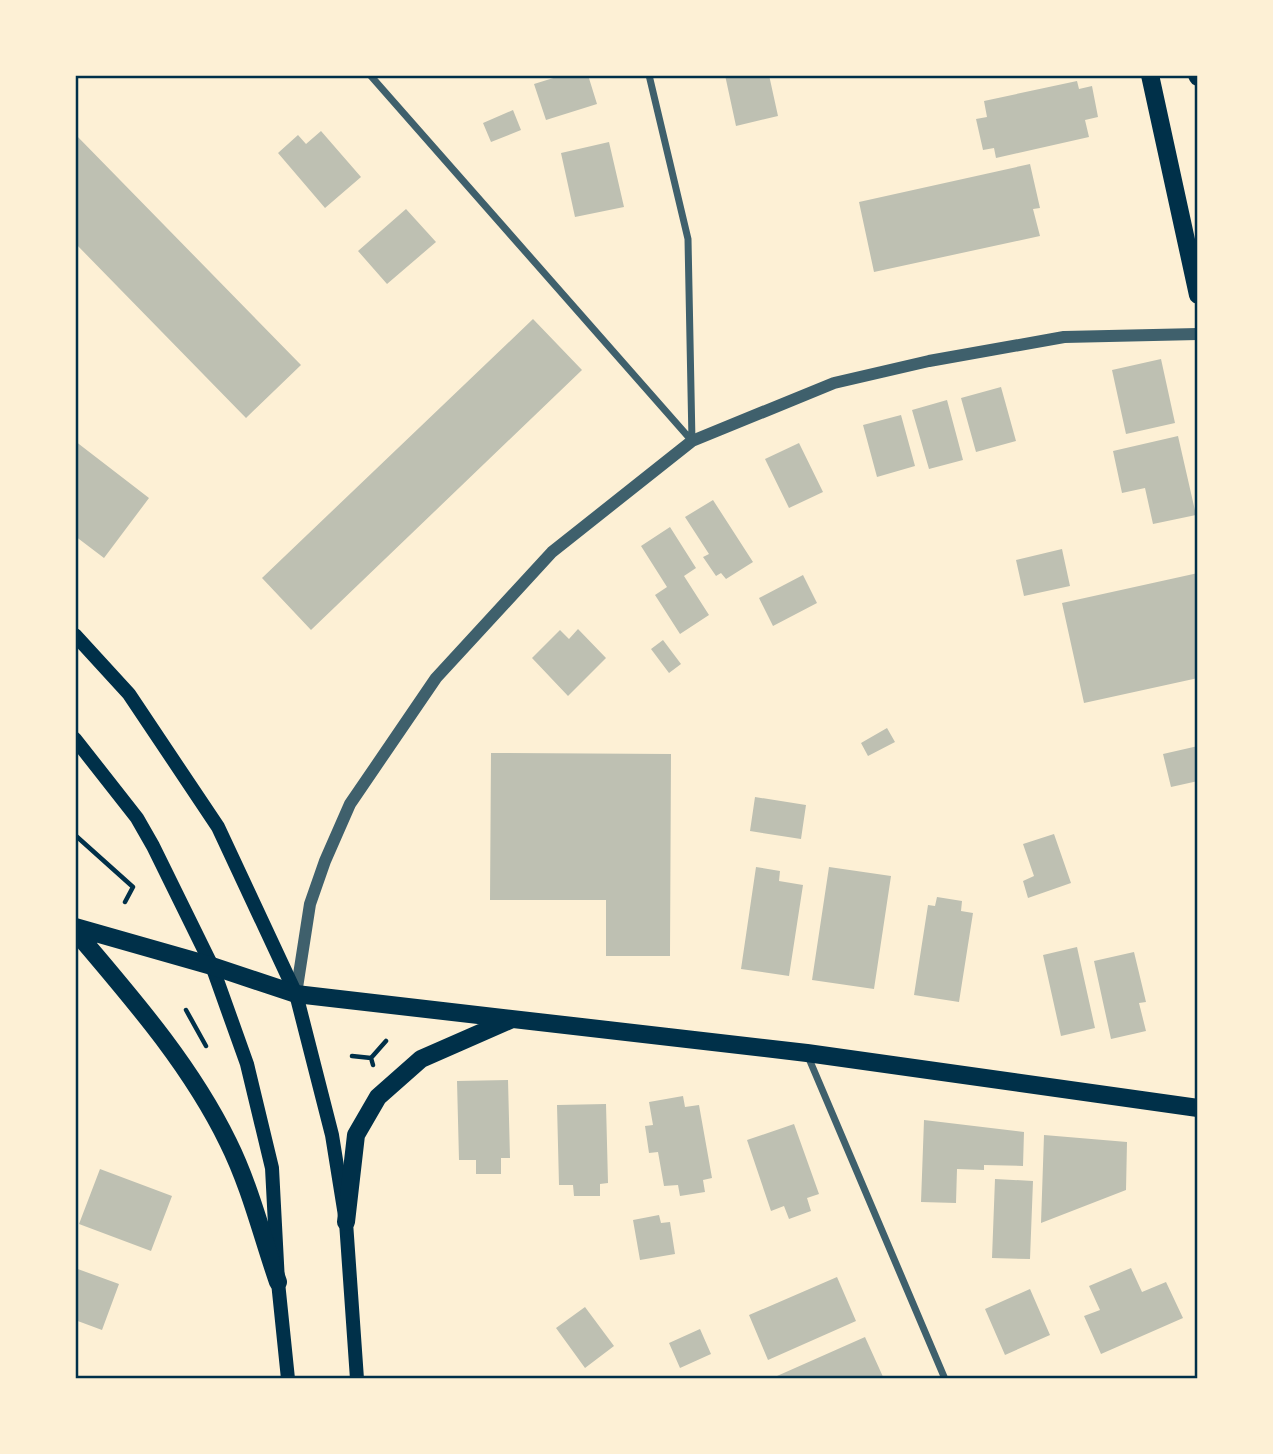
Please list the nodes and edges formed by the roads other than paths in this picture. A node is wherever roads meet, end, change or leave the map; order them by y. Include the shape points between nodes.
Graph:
1 (370, 75) edge
2 (649, 75) edge
3 (1150, 75) edge
4 (1198, 295) edge
5 (1198, 334) edge
6 (692, 441) junction
7 (75, 635) edge
8 (75, 739) edge
9 (75, 929) edge
10 (212, 966) junction
11 (296, 995) junction
12 (512, 1019) junction
13 (807, 1053) junction
14 (1198, 1108) edge
15 (346, 1222) junction
16 (278, 1282) junction
17 (288, 1379) edge
18 (357, 1379) edge
19 (945, 1379) edge

1 - 6 street
2 - 6 street via 688,239
3 - 4 main road
5 - 6 street via 1064,337 929,361 834,383
6 - 11 street via 552,552 436,678 350,804 310,904
7 - 11 main road via 129,694 218,827
8 - 10 main road via 137,818
9 - 10 main road
9 - 16 main road via 144,1013 207,1104 229,1144
10 - 11 main road
10 - 16 main road via 247,1064 272,1168
11 - 12 main road
11 - 15 main road via 330,1123
12 - 13 main road
12 - 15 main road via 421,1059 378,1097 356,1135
13 - 14 main road
13 - 19 street
15 - 18 main road
16 - 17 main road

